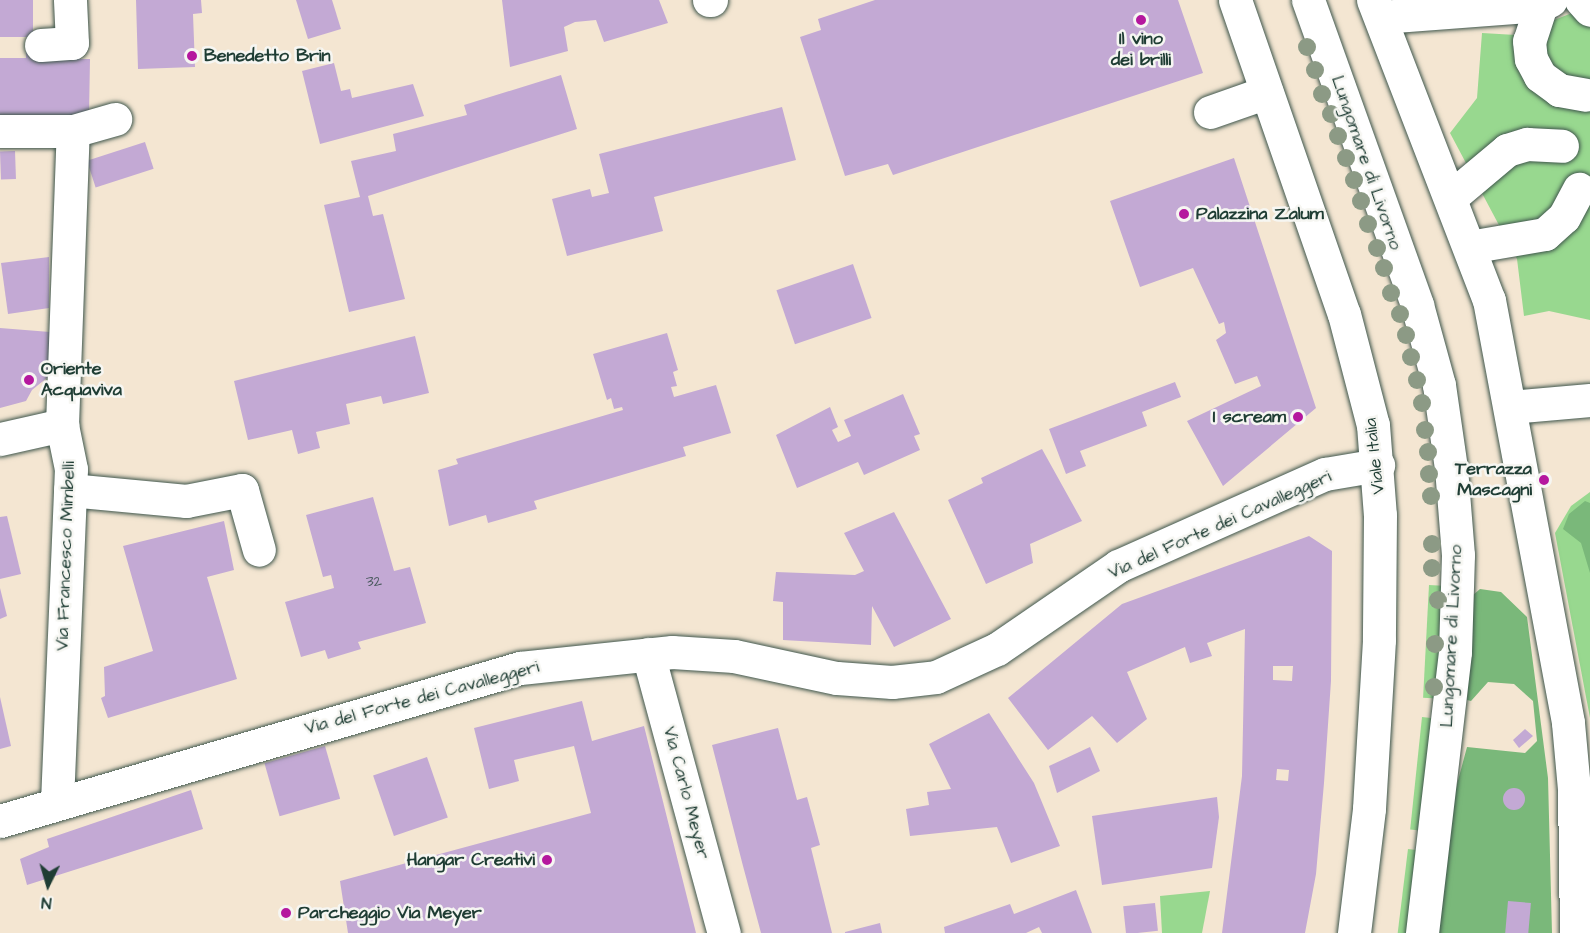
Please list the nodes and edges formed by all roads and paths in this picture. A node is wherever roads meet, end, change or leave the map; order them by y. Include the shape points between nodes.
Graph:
1 (70, 0) edge
2 (1235, 0) edge
3 (1308, 0) edge
4 (1581, 0) edge
5 (1546, 3) edge
6 (1377, 9) edge
7 (1590, 10) edge
8 (41, 45) dead end
9 (1267, 92) junction
10 (1588, 94) edge
11 (1210, 112) dead end
12 (0, 131) edge
13 (1562, 146) junction
14 (1585, 193) edge
15 (1451, 196) junction
16 (1469, 247) junction
17 (1590, 400) edge
18 (1510, 407) junction
19 (62, 425) junction
20 (0, 439) edge
21 (1378, 465) junction
22 (70, 490) junction
23 (259, 550) dead end
24 (648, 654) junction
25 (57, 802) junction
26 (0, 821) edge
27 (724, 933) edge
28 (1354, 933) edge
29 (1422, 933) edge
30 (1576, 933) edge

1 - 8 street via 72,44
2 - 9 street, Viale Italia
3 - 29 street, Lungomare di Livorno via 1417,305 1439,385 1451,468 1458,555 1455,651
4 - 7 street
5 - 6 street
5 - 10 street via 1529,41 1531,59 1540,76 1559,90
6 - 15 street
9 - 11 street
9 - 21 street, Viale Italia via 1344,314 1368,403
10 - 13 street via 1569,118
12 - 19 street, Via Francesco Mimbelli via 95,125
13 - 14 street via 1565,164
13 - 15 street via 1527,144 1507,150
14 - 16 street via 1545,234
15 - 16 street
16 - 18 street via 1489,300
17 - 18 street
18 - 30 street via 1568,723 1574,789
19 - 20 street
19 - 22 street, Via Francesco Mimbelli via 68,444
21 - 24 street, Via del Forte dei Cavalleggeri via 1325,474 1118,566 997,649 936,677 892,682 837,678 734,656
21 - 28 street, Viale Italia via 1379,639 1369,809
22 - 23 street via 186,501 242,490
22 - 25 street, Via Francesco Mimbelli
24 - 25 street, Via del Forte dei Cavalleggeri via 520,668
24 - 27 street, Via Carlo Meyer
25 - 26 street, Via del Forte dei Cavalleggeri

